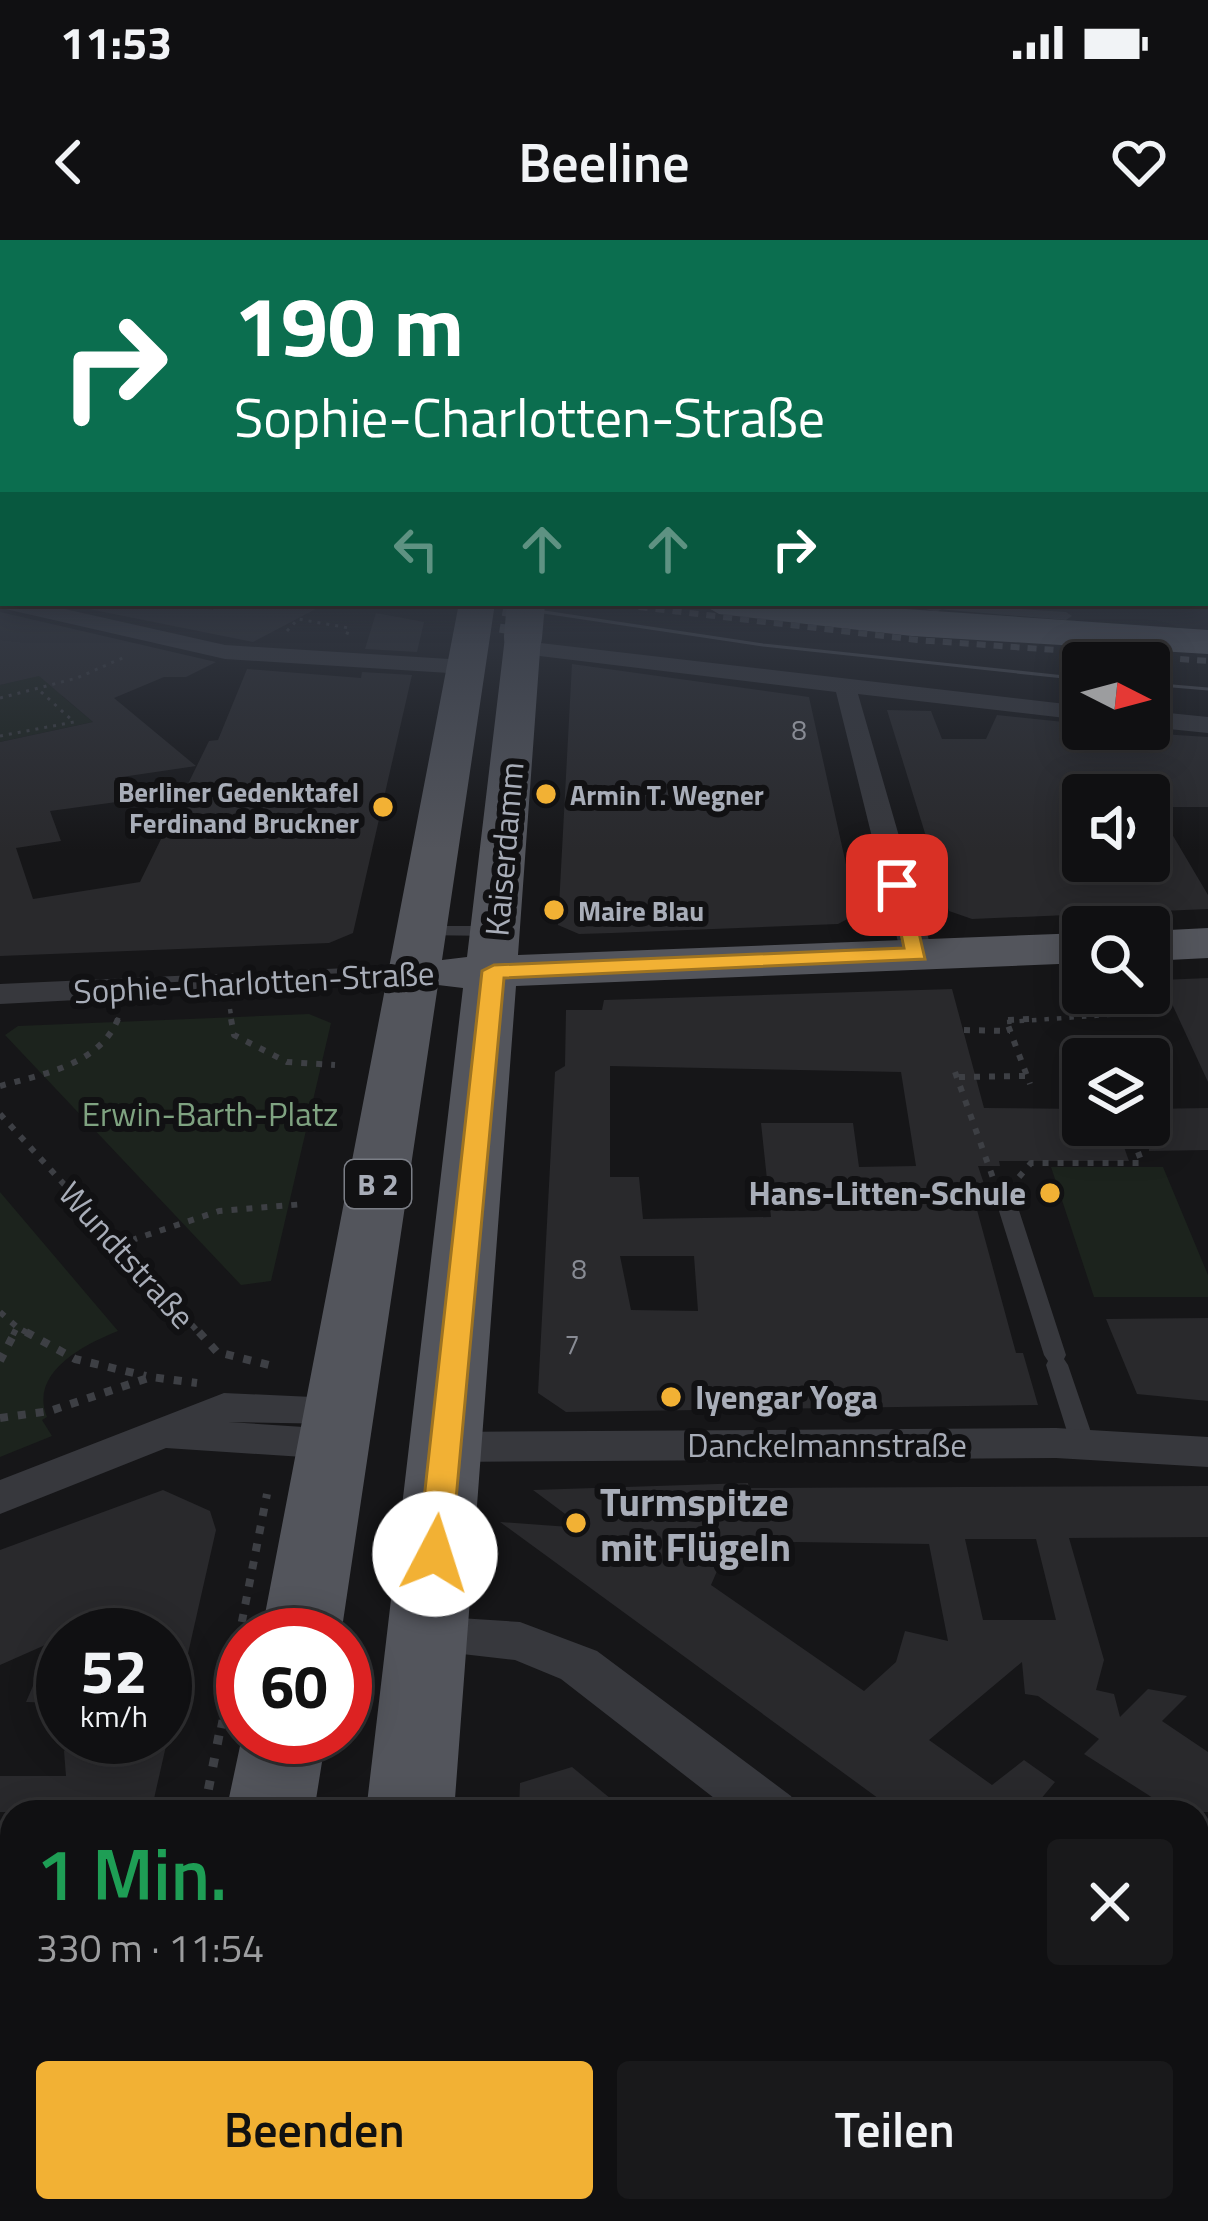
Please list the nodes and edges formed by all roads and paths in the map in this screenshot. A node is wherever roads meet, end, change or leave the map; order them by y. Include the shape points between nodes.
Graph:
1 (102, 665) edge
2 (466, 665) edge
3 (521, 665) edge
4 (689, 665) edge
5 (850, 688) junction
6 (39, 690) junction
7 (0, 698) edge
8 (1062, 711) edge
9 (1170, 721) edge
10 (1208, 724) edge
11 (0, 736) edge
12 (1208, 944) edge
13 (1170, 945) edge
14 (1062, 949) edge
15 (917, 954) junction
16 (493, 974) junction
17 (414, 975) junction
18 (0, 994) edge
19 (230, 1009) dead end
20 (1075, 1014) edge
21 (118, 1023) dead end
22 (964, 1030) dead end
23 (1010, 1031) junction
24 (335, 1065) dead end
25 (0, 1087) edge
26 (0, 1114) edge
27 (1136, 1146) edge
28 (985, 1166) dead end
29 (1004, 1195) joint
30 (305, 1204) dead end
31 (116, 1246) junction
32 (0, 1312) edge
33 (17, 1328) junction
34 (0, 1360) edge
35 (273, 1366) dead end
36 (151, 1377) junction
37 (197, 1383) dead end
38 (0, 1418) edge
39 (337, 1427) junction
40 (1083, 1444) junction
41 (445, 1447) junction
42 (1208, 1452) edge
43 (0, 1498) edge
44 (266, 1500) dead end
45 (306, 1608) edge
46 (428, 1635) junction
47 (279, 1764) edge
48 (206, 1800) edge
49 (272, 1800) edge
50 (411, 1800) edge
51 (756, 1800) edge

1 - 6 path
2 - 17 main road, Kaiserdamm / B 2
3 - 16 main road, Kaiserdamm
4 - 5 street
5 - 8 street
5 - 15 street
6 - 7 path
6 - 11 path via 74,722
9 - 10 street
12 - 13 main road
14 - 15 main road
15 - 16 main road
16 - 17 main road
16 - 17 lane
16 - 41 main road, Kaiserdamm
17 - 18 street, Sophie-Charlotten-Straße
17 - 39 main road, Kaiserdamm / B 2
19 - 24 path via 234,1035 287,1062
20 - 23 path via 1016,1016 1006,1020
21 - 25 path via 113,1036 71,1064
22 - 23 path
23 - 28 path via 1028,1080 957,1074
26 - 31 path, Wundtstraße
27 - 29 path via 1142,1163 1031,1163
29 - 40 lane
30 - 31 path via 219,1210
31 - 35 path, Wundtstraße via 217,1352
32 - 33 path
33 - 34 path
33 - 36 path via 75,1359
36 - 37 path
36 - 38 path via 50,1412
39 - 43 street via 164,1432
39 - 45 main road, Kaiserdamm / B 2
40 - 41 street, Danckelmannstraße
40 - 42 street, Danckelmannstraße
41 - 46 main road, Kaiserdamm
44 - 48 path
46 - 50 main road, Kaiserdamm
46 - 51 street via 520,1641 579,1665
47 - 49 main road

